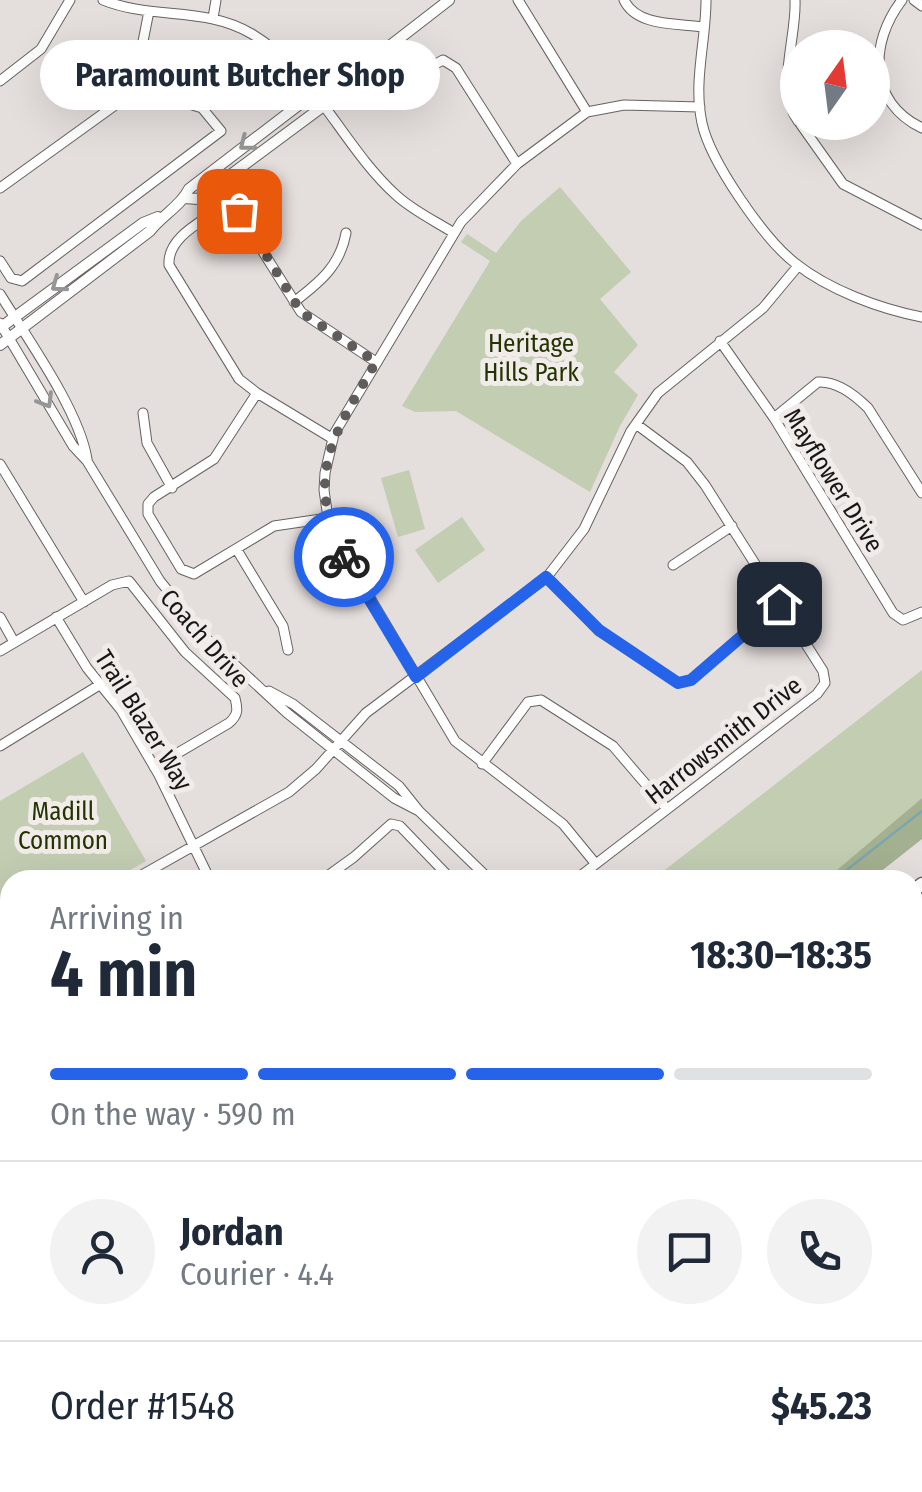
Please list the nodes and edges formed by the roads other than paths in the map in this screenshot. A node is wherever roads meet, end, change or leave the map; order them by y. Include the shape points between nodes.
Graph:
1 (70, 0) edge
2 (103, 0) edge
3 (216, 0) edge
4 (449, 0) edge
5 (518, 0) edge
6 (624, 0) edge
7 (706, 0) edge
8 (795, 0) edge
9 (902, 0) edge
10 (914, 0) edge
11 (922, 6) edge
12 (149, 11) junction
13 (213, 18) junction
14 (704, 27) junction
15 (795, 30) edge
16 (378, 55) junction
17 (430, 67) dead end
18 (0, 81) edge
19 (134, 86) junction
20 (312, 94) junction
21 (700, 107) junction
22 (323, 108) junction
23 (587, 112) junction
24 (922, 128) edge
25 (811, 140) edge
26 (516, 164) junction
27 (0, 188) edge
28 (185, 198) junction
29 (161, 216) junction
30 (922, 225) edge
31 (346, 232) dead end
32 (454, 233) junction
33 (0, 261) edge
34 (798, 266) junction
35 (0, 294) edge
36 (294, 302) junction
37 (922, 317) edge
38 (14, 318) junction
39 (1, 326) edge
40 (21, 329) junction
41 (720, 341) junction
42 (4, 342) edge
43 (376, 362) junction
44 (256, 393) junction
45 (144, 413) dead end
46 (774, 418) junction
47 (636, 424) junction
48 (333, 439) junction
49 (87, 462) junction
50 (0, 464) edge
51 (172, 488) junction
52 (922, 493) edge
53 (328, 518) junction
54 (732, 526) junction
55 (237, 550) junction
56 (673, 566) dead end
57 (546, 577) junction
58 (84, 602) junction
59 (779, 604) junction
60 (922, 612) edge
61 (0, 617) edge
62 (56, 618) junction
63 (14, 642) junction
64 (288, 650) dead end
65 (0, 651) edge
66 (416, 677) junction
67 (101, 684) junction
68 (255, 684) junction
69 (341, 740) junction
70 (0, 746) edge
71 (333, 749) junction
72 (482, 764) junction
73 (154, 767) junction
74 (668, 810) junction
75 (419, 811) junction
76 (193, 845) junction
77 (595, 863) junction
78 (150, 870) edge
79 (205, 870) edge
80 (342, 870) edge
81 (442, 870) edge
82 (480, 870) edge
83 (587, 870) edge

1 - 18 street via 41,49
2 - 12 street
3 - 13 street
4 - 16 main road
5 - 23 street
6 - 14 street via 641,18
7 - 14 street
8 - 15 street
9 - 24 street via 886,21 877,75 900,113
10 - 11 street
12 - 13 street
12 - 19 street
13 - 20 street via 260,39
14 - 21 street
16 - 20 main road via 360,58
16 - 22 main road via 372,70
17 - 26 street via 443,60 456,68
19 - 27 street
19 - 33 street via 202,108 221,131 22,280 11,278
20 - 22 street
20 -> 28 main road via 189,188
21 - 23 street via 624,104
21 - 34 street via 726,176
22 - 28 main road via 198,199
22 - 32 street via 396,195
23 - 26 street
25 - 30 street via 843,184
26 - 32 street
28 - 29 main road
29 -> 38 main road
29 - 40 main road
31 - 36 street via 342,254 324,279
32 - 43 street
34 - 37 street via 869,302
34 - 41 street via 772,299
35 - 38 street
36 - 43 street via 309,320
36 - 44 street via 233,208 222,208 170,250 170,265 220,351
38 - 39 main road
38 - 40 street
39 - 42 street
40 - 42 main road
40 - 49 street via 72,417
41 - 46 street, Mayflower Drive
41 - 47 street via 670,379
42 -> 49 street
43 - 48 street
44 - 48 street
44 - 51 street via 214,459
45 - 51 street via 147,443
46 - 52 street via 818,382 857,397
46 - 60 street, Mayflower Drive via 893,613 903,620
47 - 54 street, Harrowsmith Drive via 686,462
47 - 57 street via 584,528
48 - 53 street via 325,473
49 - 68 street via 174,600
50 - 58 street
51 - 55 street via 154,497 148,514 181,569 194,574
53 - 55 street via 274,526
53 - 66 street
54 - 56 street
54 - 59 street, Harrowsmith Drive
55 - 64 street via 283,626
57 - 59 street via 599,630 678,683 691,680
57 - 66 street
58 - 62 street, Coach Drive
58 - 73 street, Coach Drive via 129,581 186,652 235,698 236,717 229,723
59 - 74 street, Harrowsmith Drive via 823,670 823,689
61 - 63 street
62 - 63 street, Coach Drive
62 - 67 street, Trail Blazer Way
63 - 65 street, Coach Drive
66 - 69 street
66 - 72 street via 455,741
67 - 70 street
67 - 73 street, Trail Blazer Way
68 - 69 street
68 - 71 street
69 - 71 street
69 - 75 street via 399,786
71 - 75 street
71 - 76 street via 278,800
72 - 74 street via 528,702 541,700 613,746
72 - 77 street via 562,824
73 - 76 street, Trail Blazer Way
74 - 77 street, Harrowsmith Drive
75 - 82 street
76 - 78 street
76 - 79 street, Trail Blazer Way
77 - 83 street, Harrowsmith Drive
80 - 81 street via 391,824

